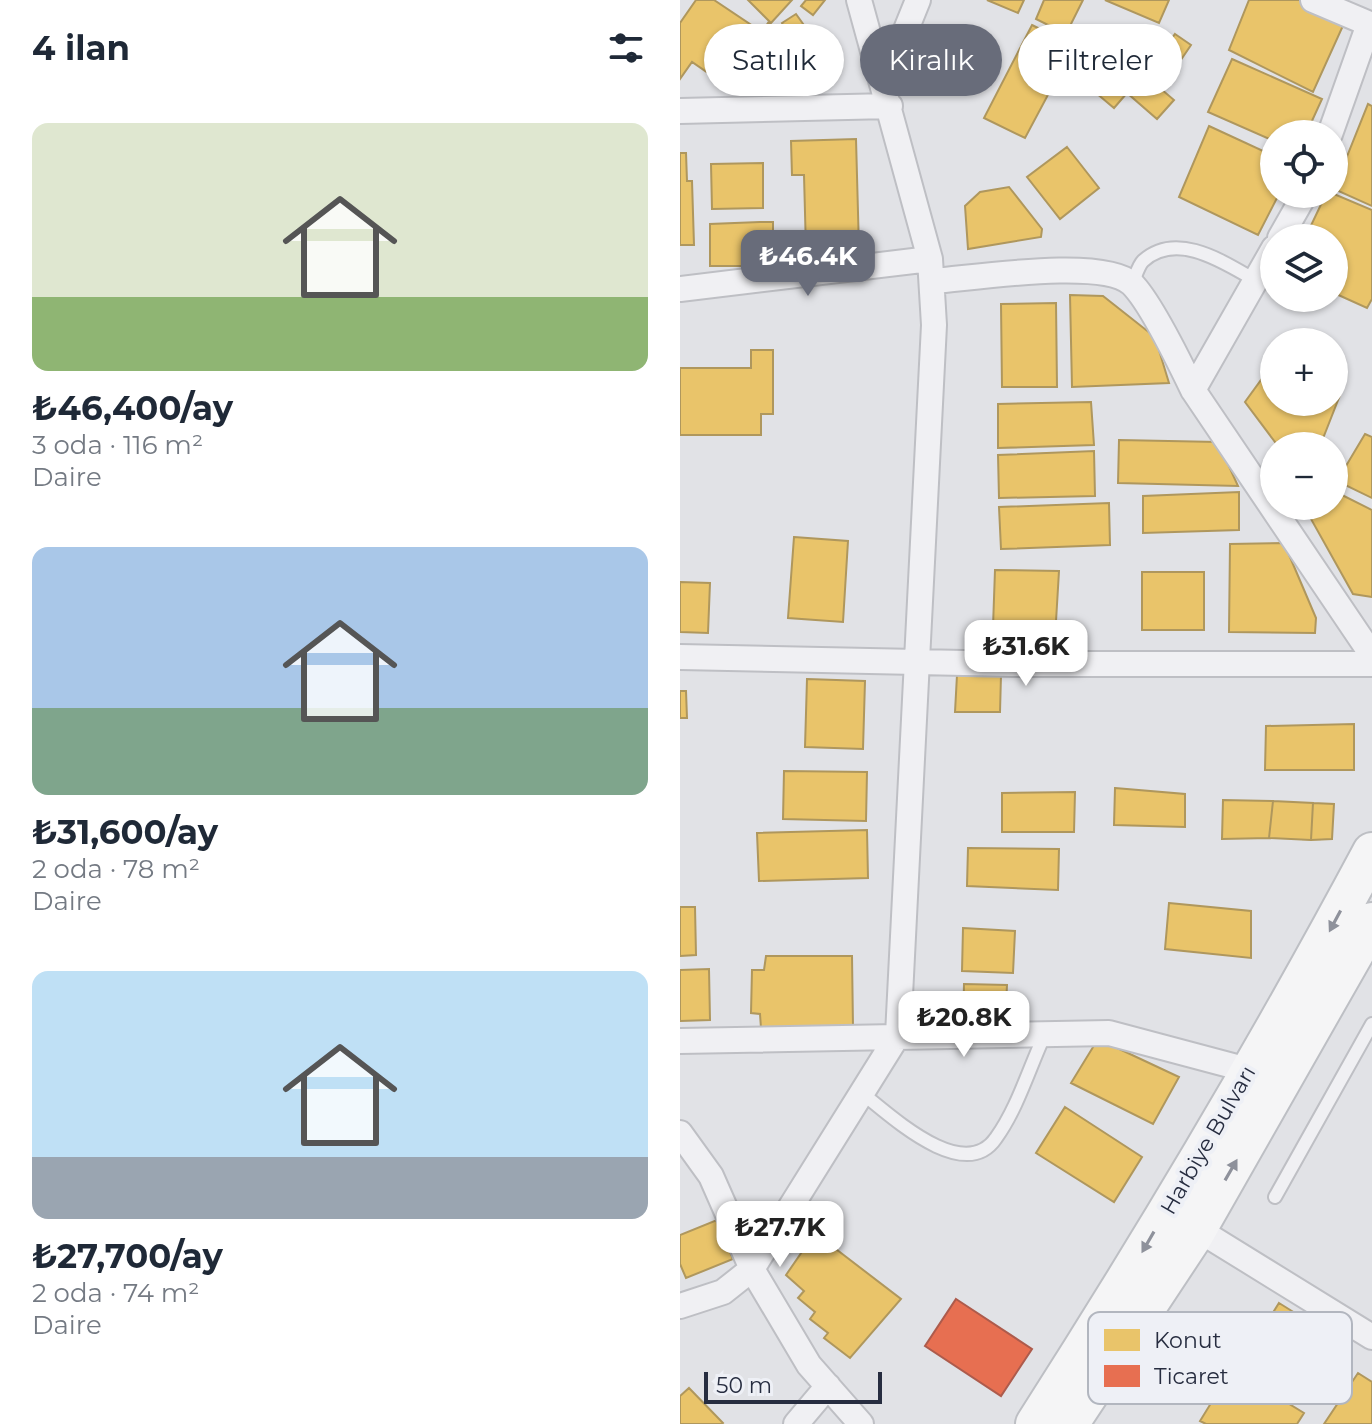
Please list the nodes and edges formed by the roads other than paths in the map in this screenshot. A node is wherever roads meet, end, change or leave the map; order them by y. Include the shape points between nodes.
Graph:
1 (859, 0) edge
2 (918, 0) edge
3 (1313, 0) edge
4 (866, 24) edge
5 (910, 24) edge
6 (1370, 24) edge
7 (874, 96) edge
8 (887, 96) edge
9 (680, 111) edge
10 (1335, 120) edge
11 (932, 270) junction
12 (1260, 272) edge
13 (1255, 280) junction
14 (1132, 284) junction
15 (680, 289) edge
16 (1193, 390) junction
17 (1372, 655) edge
18 (680, 657) edge
19 (917, 661) junction
20 (1372, 664) edge
21 (1372, 852) edge
22 (1372, 922) edge
23 (1372, 1024) edge
24 (898, 1035) junction
25 (1044, 1036) junction
26 (680, 1041) edge
27 (1248, 1070) junction
28 (863, 1094) junction
29 (680, 1133) edge
30 (1275, 1197) dead end
31 (1197, 1229) junction
32 (752, 1269) junction
33 (680, 1306) edge
34 (1107, 1312) edge
35 (1143, 1312) edge
36 (1331, 1312) edge
37 (1352, 1325) edge
38 (1372, 1337) edge
39 (1088, 1341) edge
40 (828, 1386) junction
41 (1088, 1395) edge
42 (796, 1424) edge
43 (861, 1424) edge
44 (1035, 1424) edge
45 (1069, 1424) edge

1 - 4 street
2 - 5 street
3 - 6 street
6 - 10 street
7 - 9 street
8 - 11 street
11 - 14 street via 1109,272
11 - 15 street
11 - 19 street
12 - 13 street
13 - 14 lane via 1208,253 1172,248 1143,261
13 - 16 street
14 - 16 street
16 - 17 street
18 - 19 street
19 - 20 street
19 - 24 street
21 -> 27 main road, Harbiye Bulvarı
31 -> 22 main road, Harbiye Bulvarı
23 - 30 lane
24 - 25 street
24 - 26 street
24 - 28 street
25 - 27 street via 1109,1033
25 - 28 lane via 995,1141 977,1150 947,1153
27 -> 34 main road, Harbiye Bulvarı
28 - 32 street
29 - 32 street via 711,1176
31 - 35 main road, Harbiye Bulvarı
31 - 36 street
32 - 33 street via 723,1292
32 - 40 street via 809,1365
37 - 38 street
39 -> 44 main road, Harbiye Bulvarı
40 - 42 street
40 - 43 street
41 - 45 main road, Harbiye Bulvarı

